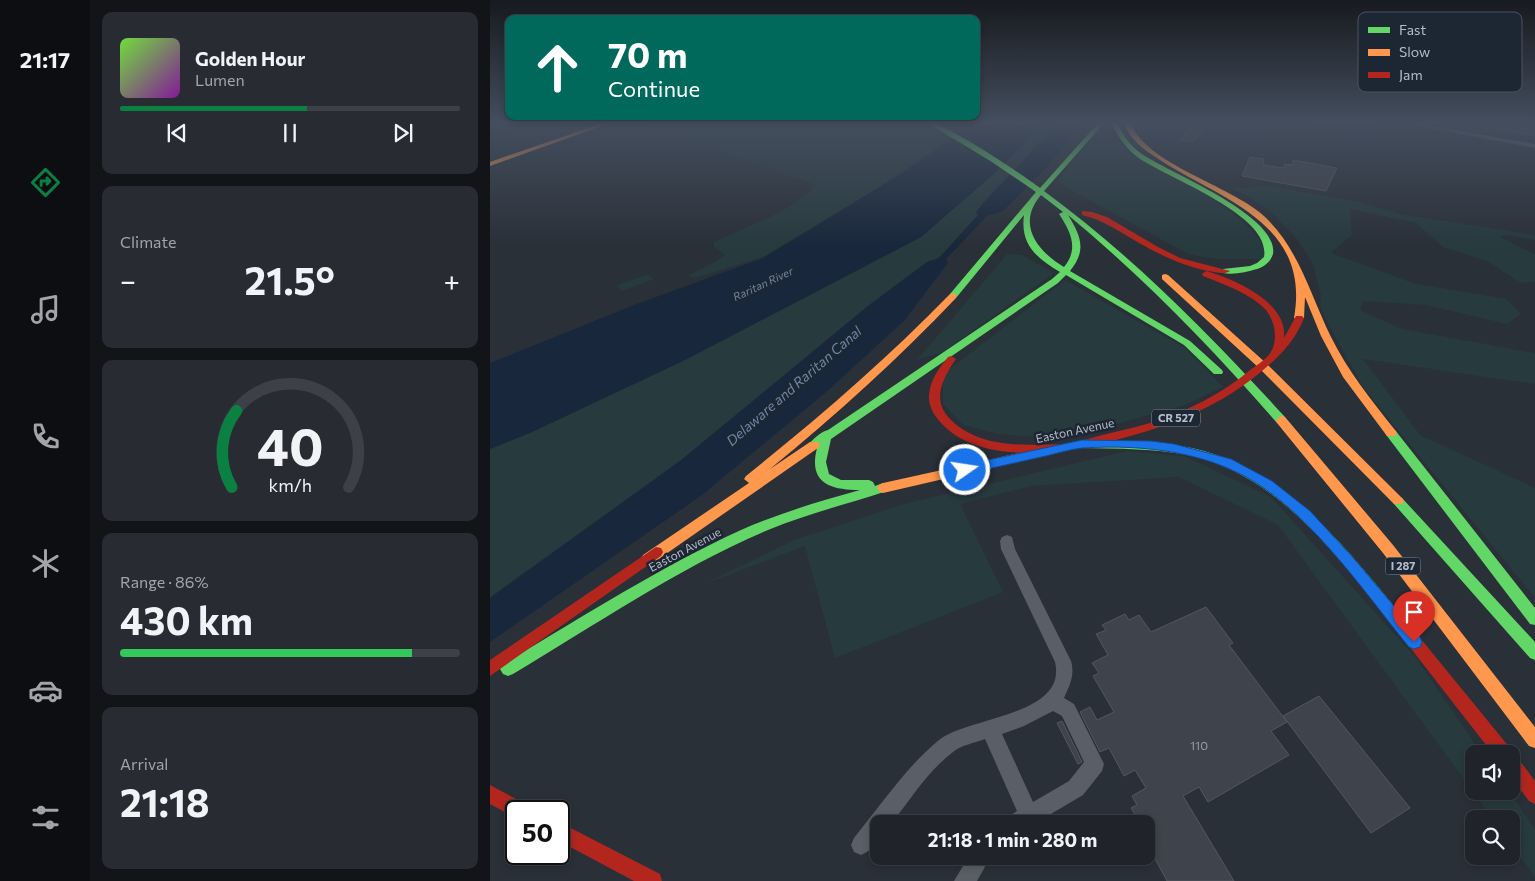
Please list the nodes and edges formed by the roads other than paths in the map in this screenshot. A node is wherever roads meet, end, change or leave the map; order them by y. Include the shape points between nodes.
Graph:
1 (999, 163) edge
2 (1066, 163) edge
3 (1154, 163) edge
4 (1167, 163) edge
5 (1056, 199) junction
6 (1030, 203) junction
7 (1086, 213) junction
8 (1129, 247) dead end
9 (1181, 262) junction
10 (1295, 263) junction
11 (1157, 270) dead end
12 (961, 347) junction
13 (1273, 357) junction
14 (853, 392) junction
15 (1238, 394) dead end
16 (824, 440) junction
17 (1082, 444) junction
18 (1064, 448) junction
19 (1308, 472) dead end
20 (907, 483) junction
21 (1007, 541) dead end
22 (648, 559) junction
23 (1535, 618) edge
24 (1535, 652) edge
25 (490, 669) edge
26 (1483, 671) junction
27 (490, 679) edge
28 (1051, 700) junction
29 (990, 729) junction
30 (1535, 740) edge
31 (1497, 745) edge
32 (1520, 775) edge
33 (490, 794) edge
34 (1535, 795) edge
35 (505, 802) edge
36 (1021, 815) edge
37 (1029, 815) edge
38 (570, 837) edge
39 (861, 845) dead end
40 (975, 865) edge
41 (653, 881) edge
42 (965, 881) edge

1 - 5 main road, I 287
2 - 6 main road, Easton Avenue
3 - 9 main road via 1236,209 1261,233 1270,247 1268,259 1260,265 1237,271 1211,270
4 - 10 main road, Easton Avenue / CR 527 via 1256,212 1281,235
5 - 7 main road, I 287
5 - 12 main road via 1077,235 1078,246 1073,260 1054,281
5 - 26 main road, I 287 via 1135,268 1232,363 1386,545
6 - 14 main road, Easton Avenue via 960,289
6 - 15 main road via 1025,234 1038,252 1054,265 1187,342
7 - 8 main road, I 287
7 - 9 main road via 1099,215
9 - 13 main road via 1241,290 1271,312 1280,331
10 - 13 main road, Easton Avenue / CR 527 via 1300,281 1300,311 1291,338
10 - 23 main road via 1326,336 1348,377
11 - 24 main road via 1249,352 1354,455
12 - 16 main road
12 - 18 main road via 940,373 933,392 934,403 944,422 954,431 981,444
13 - 17 main road, Easton Avenue / CR 527 via 1231,392 1196,410 1155,426
14 - 16 main road
14 - 22 main road, Easton Avenue via 778,457
16 - 20 main road via 817,465 821,474 833,484
16 - 22 main road
17 - 18 main road, Easton Avenue / CR 527
17 - 31 main road via 1151,445 1201,455 1227,462 1289,499 1350,564
18 - 20 main road, Easton Avenue / CR 527
19 - 26 main road
20 - 27 main road, Easton Avenue / CR 527 via 822,505 713,549
21 - 28 street via 1008,550 1066,669 1056,696
22 - 25 main road, Easton Avenue
26 - 30 main road, I 287
28 - 29 street via 1045,707 1018,720
28 - 37 street via 1068,710 1095,764 1076,788
29 - 36 street
29 - 39 street via 946,746 922,770
32 - 34 main road
33 - 35 main road
38 - 41 main road
40 - 42 street

